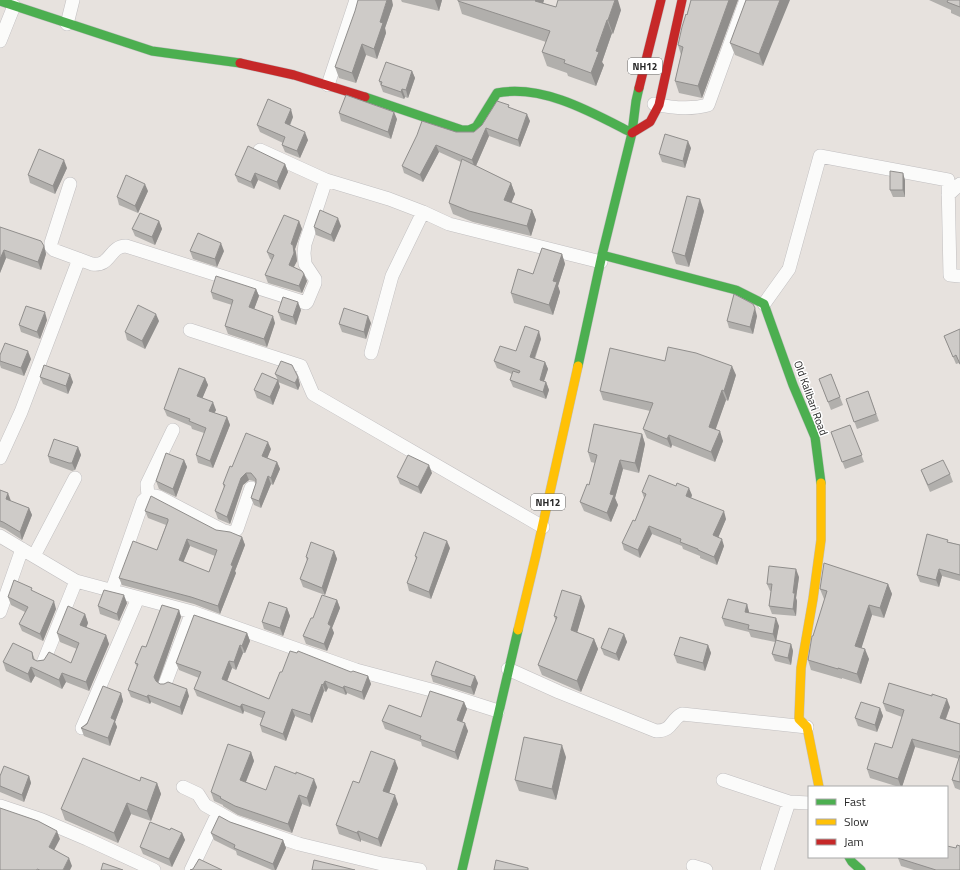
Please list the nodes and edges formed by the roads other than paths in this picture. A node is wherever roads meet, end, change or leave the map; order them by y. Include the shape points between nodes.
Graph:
1 (73, 0) edge
2 (356, 0) edge
3 (661, 0) edge
4 (682, 0) edge
5 (746, 0) edge
6 (0, 1) edge
7 (14, 6) junction
8 (67, 24) junction
9 (0, 42) edge
10 (328, 85) junction
11 (636, 100) junction
12 (659, 105) junction
13 (632, 133) junction
14 (260, 150) edge
15 (326, 180) junction
16 (70, 184) dead end
17 (960, 184) edge
18 (948, 196) junction
19 (423, 212) junction
20 (601, 259) junction
21 (79, 260) junction
22 (960, 276) edge
23 (764, 304) junction
24 (190, 330) dead end
25 (371, 353) dead end
26 (173, 430) dead end
27 (0, 458) edge
28 (75, 478) dead end
29 (251, 488) dead end
30 (148, 496) junction
31 (542, 527) junction
32 (0, 536) edge
33 (22, 549) junction
34 (34, 556) junction
35 (76, 580) junction
36 (112, 590) junction
37 (138, 598) junction
38 (0, 612) edge
39 (192, 612) junction
40 (43, 663) edge
41 (508, 669) junction
42 (165, 684) edge
43 (498, 711) junction
44 (807, 727) junction
45 (82, 728) edge
46 (723, 780) dead end
47 (819, 786) edge
48 (183, 787) dead end
49 (789, 802) junction
50 (808, 803) edge
51 (0, 806) edge
52 (218, 813) junction
53 (850, 858) edge
54 (693, 866) dead end
55 (154, 870) edge
56 (190, 870) edge
57 (420, 870) edge
58 (462, 870) edge
59 (706, 870) edge
60 (767, 870) edge
61 (861, 870) edge

1 - 8 street
2 - 10 street
3 - 11 main road, NH12
4 - 12 main road
5 - 12 street via 708,105 687,109
6 - 7 main road
7 - 8 main road
7 - 9 street
8 - 10 main road via 152,51 237,62
10 - 13 main road via 462,130 476,127 497,93 531,93 572,103
11 - 12 street
11 - 13 main road, NH12
12 - 13 main road via 650,122
13 - 20 main road, NH12
14 - 15 street
15 - 19 street
15 - 21 street via 305,244 305,264 315,279 306,304 126,246 116,248 102,264
16 - 21 street via 51,247
17 - 18 street
18 - 22 street via 950,275
18 - 23 street via 948,180 820,156 789,269
19 - 20 street via 449,224
19 - 25 street via 392,276
20 - 23 main road via 736,290
20 - 31 main road, NH12
21 - 27 street
23 - 44 main road, Old Kalibari Road via 793,386 815,437 822,487 821,540 801,668 799,719
24 - 31 street via 301,366 313,394
26 - 30 street via 147,484
28 - 34 street
29 - 30 street via 237,529 230,533 159,497
30 - 36 street via 143,501
31 - 41 main road, NH12
32 - 33 street
33 - 34 street
33 - 38 street
34 - 35 street
35 - 36 street
35 - 40 street
36 - 37 street
37 - 39 street
37 - 45 street
39 - 42 street
39 - 43 street via 356,670
41 - 43 main road, NH12
41 - 44 street via 656,731 668,729 682,714
43 - 58 main road, NH12
44 - 47 main road, Old Kalibari Road
46 - 49 street
48 - 52 street via 198,794 205,805
49 - 50 street
49 - 60 street
51 - 55 street via 42,820
52 - 56 street
52 - 57 street via 234,822 299,844 382,864
53 - 61 main road
54 - 59 street

